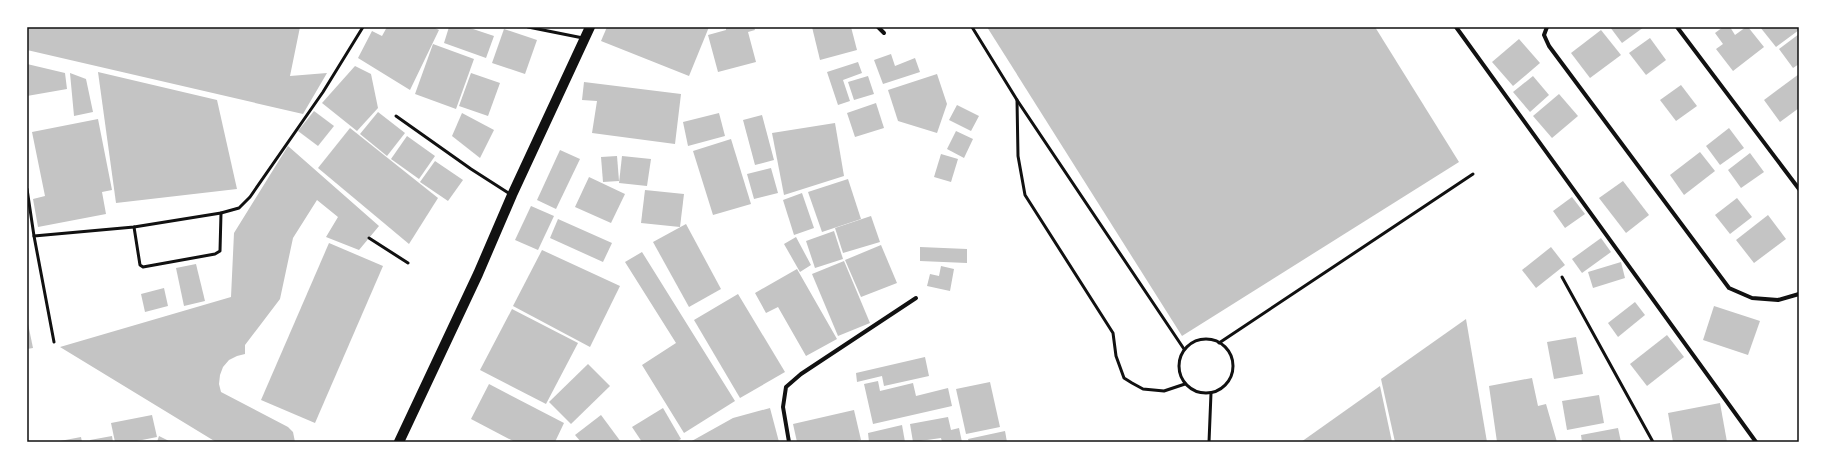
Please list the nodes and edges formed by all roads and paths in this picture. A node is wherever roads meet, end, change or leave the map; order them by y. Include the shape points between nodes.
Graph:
1 (363, 27) edge
2 (528, 27) edge
3 (590, 27) edge
4 (878, 27) edge
5 (972, 27) edge
6 (1456, 27) edge
7 (1547, 27) edge
8 (1677, 27) edge
9 (884, 32) dead end
10 (585, 38) junction
11 (1017, 100) junction
12 (396, 116) dead end
13 (1473, 174) dead end
14 (27, 189) edge
15 (1799, 189) edge
16 (512, 195) junction
17 (221, 213) junction
18 (134, 227) junction
19 (34, 236) junction
20 (368, 238) dead end
21 (408, 263) dead end
22 (1562, 277) dead end
23 (1799, 294) edge
24 (916, 298) dead end
25 (54, 342) dead end
26 (1219, 342) junction
27 (1184, 349) junction
28 (1184, 384) junction
29 (1211, 393) junction
30 (399, 442) edge
31 (789, 442) edge
32 (1209, 442) edge
33 (1653, 442) edge
34 (1756, 442) edge

1 - 17 lane via 323,92 250,197 239,208
2 - 10 lane
3 - 10 main road
4 - 9 street
5 - 11 lane
6 - 34 street
7 - 23 street via 1544,35 1549,46 1729,288 1752,298 1778,300
8 - 15 street
10 - 16 main road
11 - 27 lane
11 - 28 lane via 1018,156 1026,195 1113,333 1116,356 1124,378 1143,389 1164,391
12 - 16 lane
13 - 26 lane
14 - 19 lane
16 - 30 main road
17 - 18 lane
17 - 18 lane via 220,251 143,267 140,265
18 - 19 lane
19 - 25 lane
20 - 21 lane
22 - 33 lane
24 - 31 street via 801,374 786,387 783,407
26 - 27 lane via 1200,339
26 - 29 lane via 1229,352 1234,366 1227,384
27 - 28 lane via 1178,367
28 - 29 lane via 1201,394
29 - 32 lane

